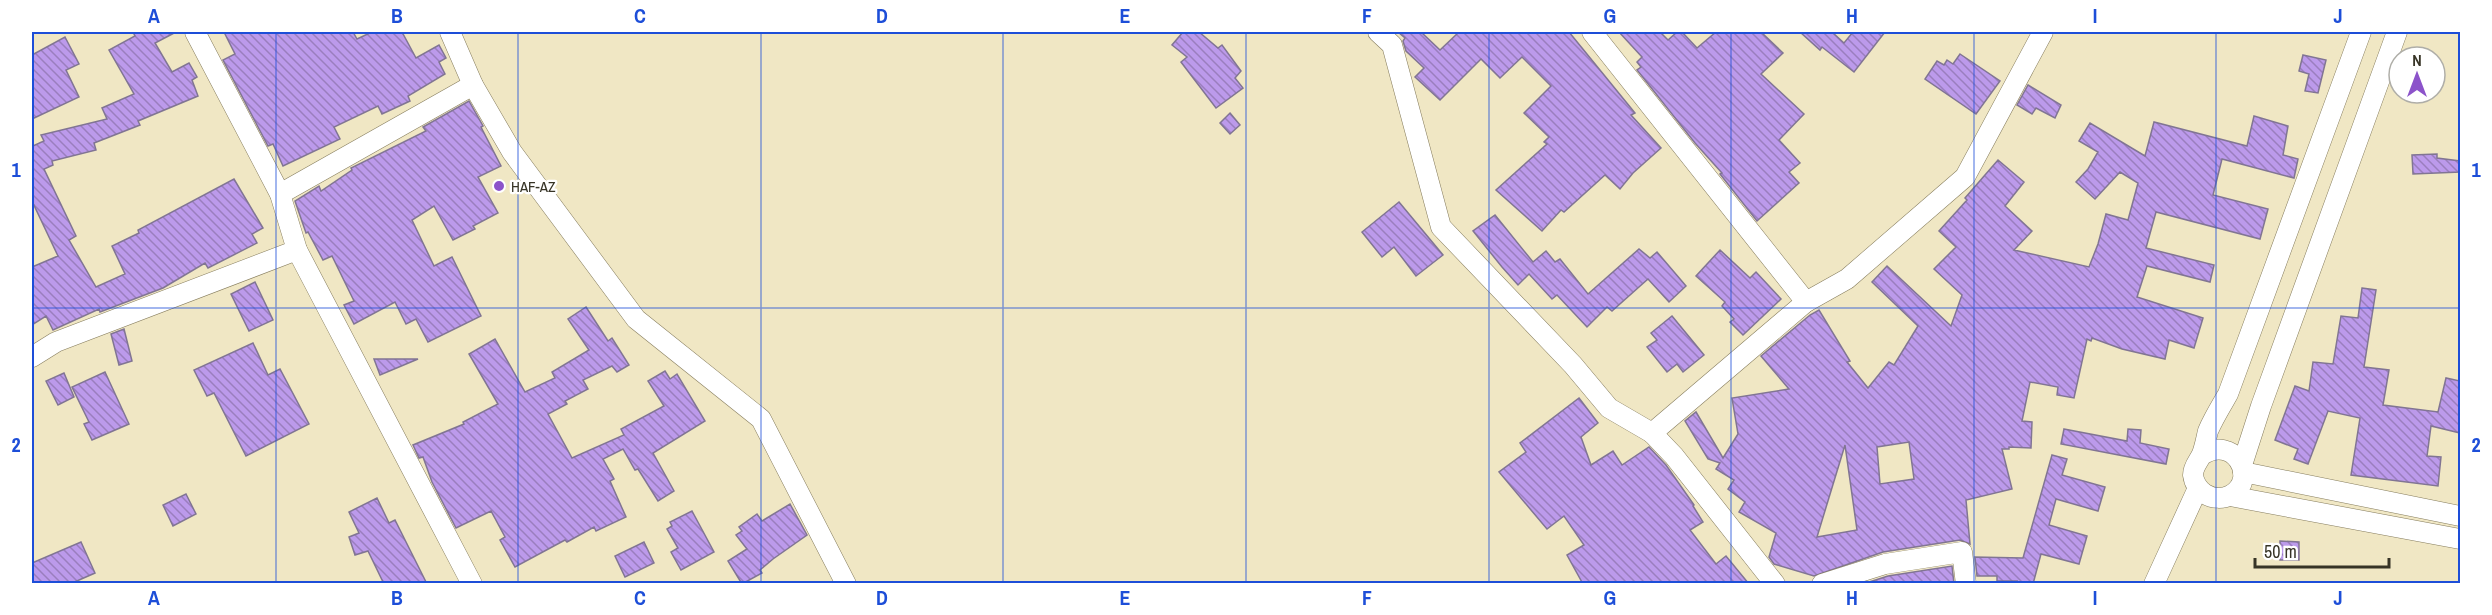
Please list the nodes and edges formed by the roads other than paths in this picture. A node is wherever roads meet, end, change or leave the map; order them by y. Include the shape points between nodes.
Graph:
1 (195, 32) edge
2 (450, 32) edge
3 (1378, 32) edge
4 (1592, 32) edge
5 (2043, 32) edge
6 (2361, 32) edge
7 (2397, 32) edge
8 (473, 85) junction
9 (280, 194) junction
10 (297, 250) junction
11 (1806, 302) junction
12 (32, 357) edge
13 (1652, 433) junction
14 (2201, 456) junction
15 (2243, 469) junction
16 (2198, 488) junction
17 (2230, 496) junction
18 (2460, 516) edge
19 (2460, 539) edge
20 (472, 584) edge
21 (846, 584) edge
22 (1775, 584) edge
23 (1822, 584) edge
24 (1966, 584) edge
25 (2154, 584) edge

1 - 9 street
2 - 8 street
3 - 13 street via 1392,45 1441,227 1609,408
4 - 11 street
5 - 11 street via 1965,177 1847,279
6 - 14 street via 2228,394
7 - 15 street via 2261,406
8 - 9 street
8 - 21 street via 512,152 636,319 761,419
9 - 10 street
10 - 12 street via 56,342
10 - 20 street
11 - 13 street
13 - 22 street
14 - 15 street via 2214,449 2228,450
14 - 16 street via 2193,475
15 - 17 street via 2240,486
15 - 18 street
16 - 17 street via 2209,496
16 - 25 street
17 - 19 street
23 - 24 street via 1885,564 1962,552

